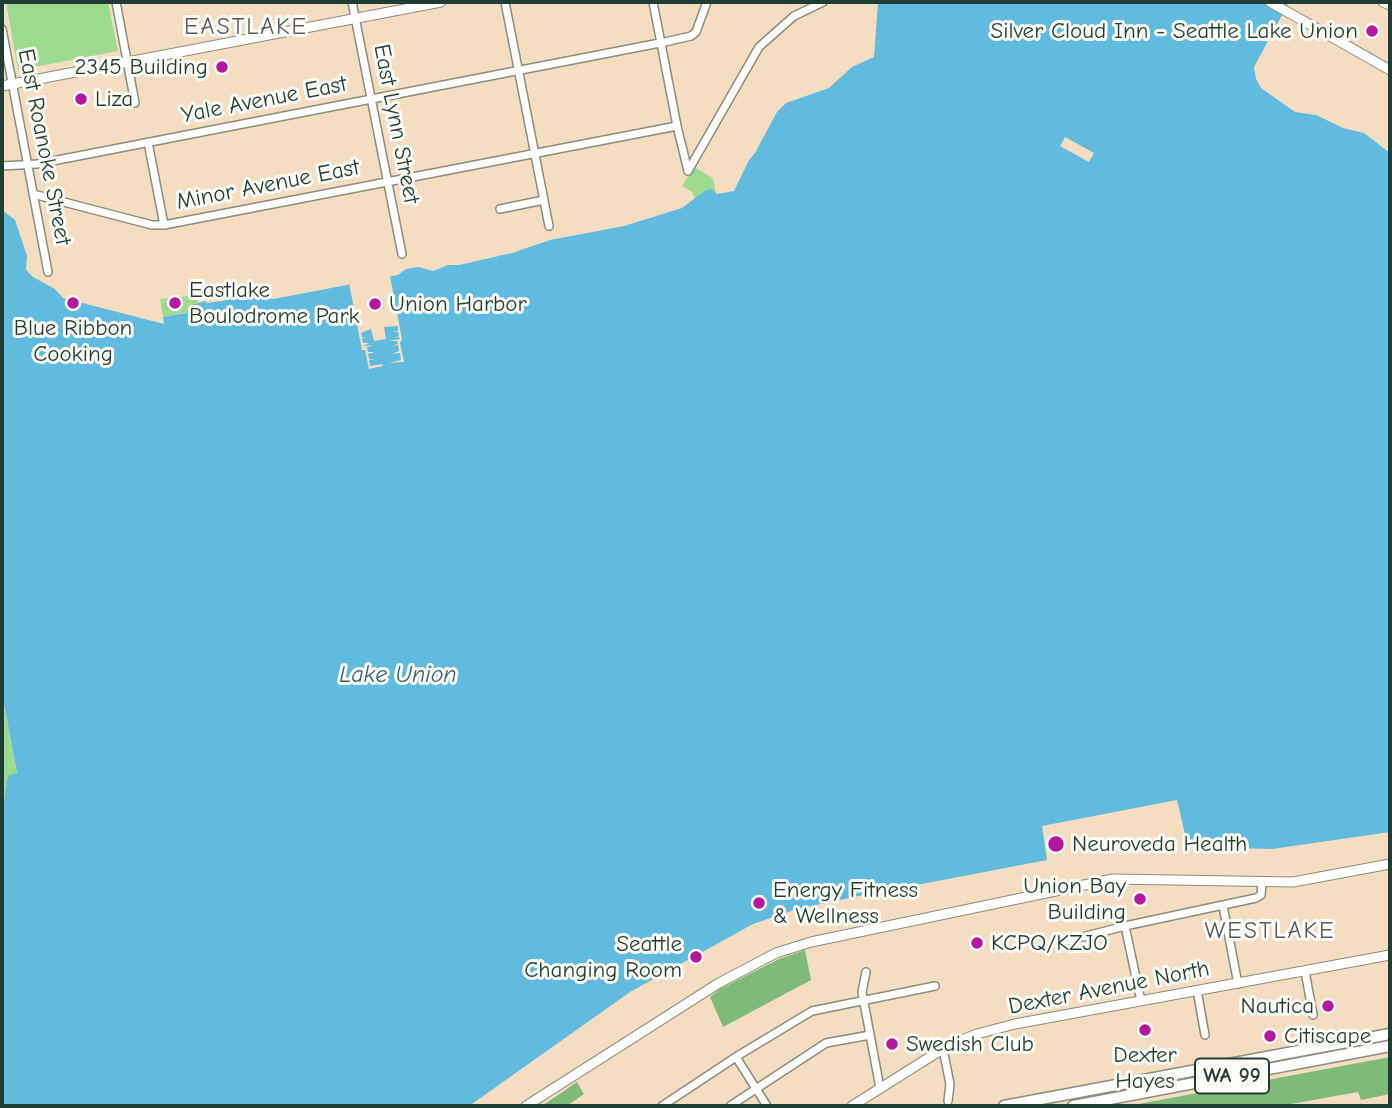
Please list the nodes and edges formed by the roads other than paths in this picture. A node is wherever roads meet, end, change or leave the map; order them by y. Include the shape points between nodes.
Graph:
1 (116, 2) edge
2 (352, 2) edge
3 (441, 2) edge
4 (505, 2) edge
5 (653, 2) edge
6 (707, 2) edge
7 (823, 2) edge
8 (1270, 2) edge
9 (1383, 2) edge
10 (1390, 5) edge
11 (356, 18) junction
12 (2, 29) edge
13 (661, 43) junction
14 (127, 62) junction
15 (518, 70) junction
16 (1390, 71) edge
17 (7, 85) edge
18 (372, 99) junction
19 (135, 103) dead end
20 (677, 126) junction
21 (148, 142) junction
22 (534, 153) junction
23 (27, 164) junction
24 (2, 166) edge
25 (388, 182) junction
26 (33, 194) junction
27 (544, 200) junction
28 (500, 209) dead end
29 (164, 225) junction
30 (549, 226) dead end
31 (402, 254) dead end
32 (48, 272) dead end
33 (1390, 864) edge
34 (1262, 882) junction
35 (1223, 905) junction
36 (1125, 926) junction
37 (1067, 942) dead end
38 (1390, 955) edge
39 (1305, 971) junction
40 (866, 972) dead end
41 (1238, 984) junction
42 (935, 986) dead end
43 (1197, 990) junction
44 (864, 1000) junction
45 (1141, 1001) junction
46 (1313, 1015) dead end
47 (1390, 1034) edge
48 (870, 1035) junction
49 (1205, 1035) dead end
50 (1390, 1046) edge
51 (943, 1049) junction
52 (736, 1057) junction
53 (880, 1088) junction
54 (756, 1089) junction
55 (948, 1101) dead end
56 (526, 1106) edge
57 (662, 1106) edge
58 (730, 1106) edge
59 (767, 1106) edge
60 (852, 1106) edge
61 (1004, 1106) edge
62 (1073, 1106) edge

1 - 14 street
2 - 11 street, East Lynn Street
3 - 11 main road
4 - 15 street
5 - 13 street
6 - 13 street, Yale Avenue East via 696,32
7 - 20 street via 794,16 760,47 688,171
8 - 16 main road
9 - 10 main road
11 - 14 main road
11 - 18 street, East Lynn Street
12 - 17 street, East Roanoke Street
13 - 15 street, Yale Avenue East
13 - 20 street
14 - 17 main road
14 - 19 street
15 - 18 street, Yale Avenue East
15 - 22 street
17 - 23 street, East Roanoke Street
18 - 21 street, Yale Avenue East
18 - 25 street, East Lynn Street
20 - 22 street, Minor Avenue East
21 - 23 street, Yale Avenue East
21 - 29 street
22 - 25 street, Minor Avenue East
22 - 27 street
23 - 24 street, Yale Avenue East
23 - 26 street, East Roanoke Street
25 - 29 street, Minor Avenue East
25 - 31 street, East Lynn Street
26 - 29 street, Minor Avenue East
26 - 32 street, East Roanoke Street
27 - 28 street
27 - 30 street
33 - 34 main road via 1293,882
34 - 35 street via 1261,895 1256,898
34 - 56 main road via 1113,879 788,948 712,987
35 - 36 street
35 - 41 street
36 - 37 street
36 - 45 street
38 - 39 main road, Dexter Avenue North
39 - 41 main road, Dexter Avenue North
39 - 46 street
40 - 44 street
41 - 43 main road, Dexter Avenue North
42 - 44 street
43 - 45 main road, Dexter Avenue North
43 - 49 street
44 - 48 street
44 - 52 street via 812,1012
45 - 51 main road, Dexter Avenue North via 1015,1024
47 - 61 highway, WA 99
48 - 53 street
48 - 54 street via 827,1043
50 - 62 highway, WA 99
51 - 53 main road, Dexter Avenue North
51 - 55 street via 950,1084
52 - 54 street
52 - 57 street
53 - 60 main road, Dexter Avenue North
54 - 58 street
54 - 59 street

